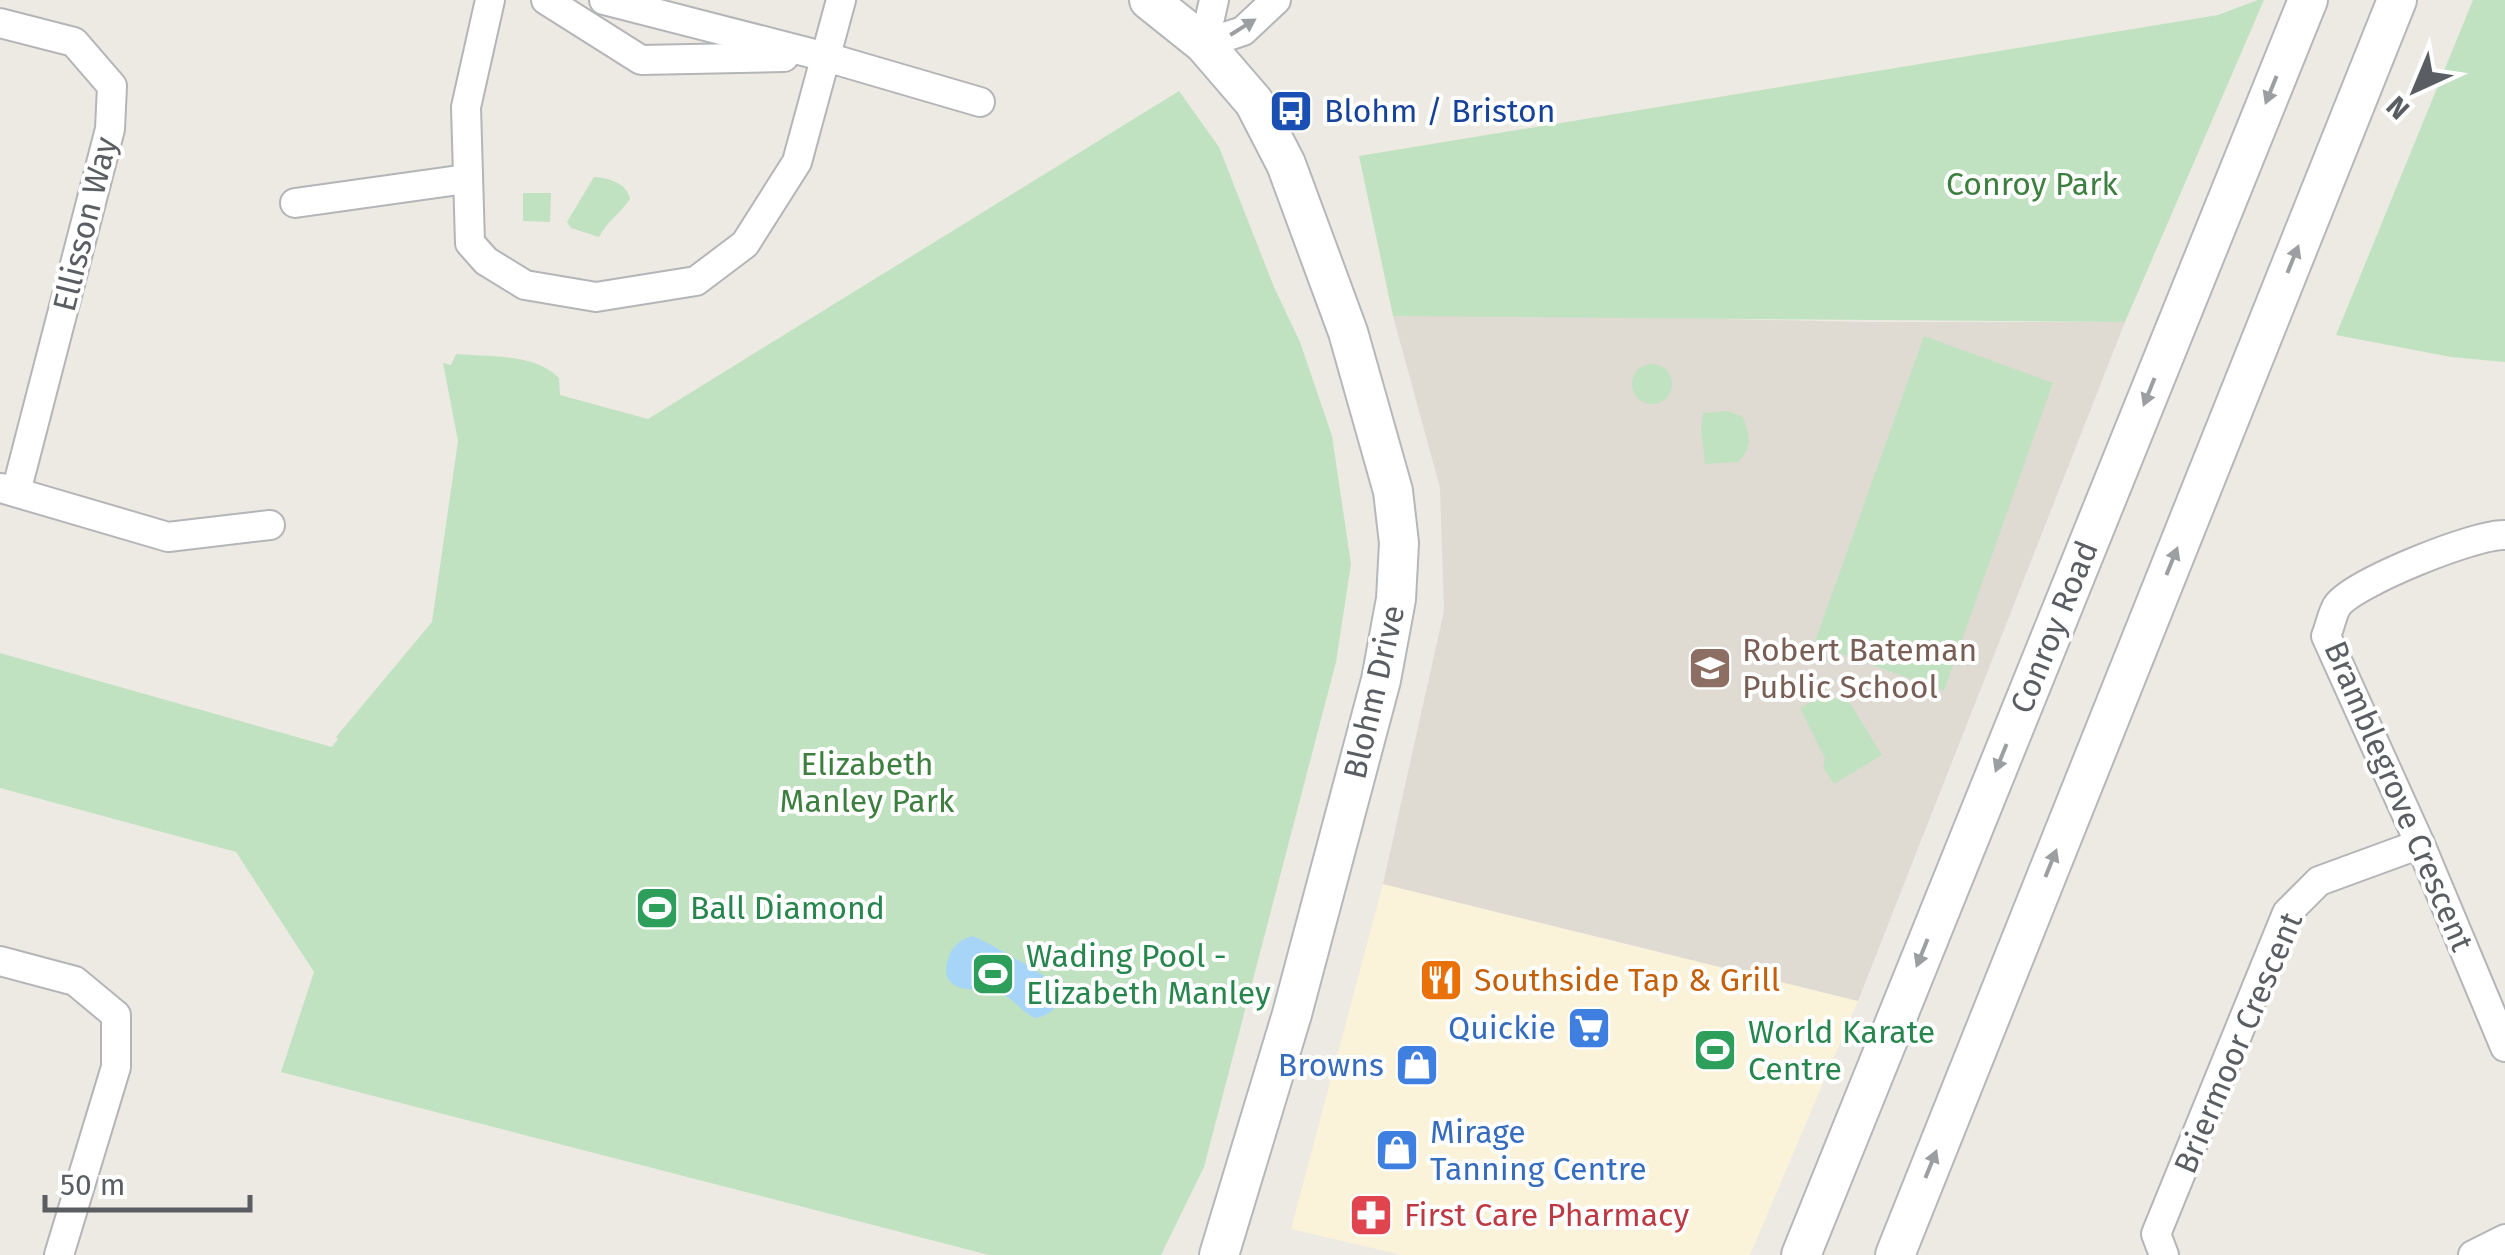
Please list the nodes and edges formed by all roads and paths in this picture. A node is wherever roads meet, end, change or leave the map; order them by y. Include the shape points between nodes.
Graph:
1 (490, 0) edge
2 (546, 0) edge
3 (604, 0) edge
4 (841, 0) edge
5 (1150, 0) edge
6 (1214, 0) edge
7 (1276, 0) edge
8 (2308, 0) edge
9 (2397, 0) edge
10 (0, 23) edge
11 (1204, 44) junction
12 (826, 57) junction
13 (980, 102) dead end
14 (466, 178) junction
15 (295, 202) dead end
16 (8, 489) edge
17 (270, 525) dead end
18 (2505, 535) edge
19 (2420, 844) junction
20 (0, 961) edge
21 (2505, 1047) edge
22 (2505, 1239) edge
23 (59, 1255) edge
24 (1219, 1255) edge
25 (1801, 1255) edge
26 (1894, 1255) edge
27 (2164, 1255) edge
28 (2473, 1255) edge

1 - 14 street via 466,107
2 - 12 street via 641,60
3 - 12 street
4 - 12 street
5 - 11 main road, Blohm Drive
6 - 11 street
11 -> 7 street via 1243,31
8 -> 25 main road, Conroy Road
26 -> 9 main road
10 - 16 street, Ellisson Way via 74,42 112,86 110,129
11 - 24 main road, Blohm Drive via 1254,102 1286,164 1348,332 1392,492 1398,544 1381,680
12 - 13 street
12 - 14 street via 796,162 745,244 696,281 596,297 525,286 470,243
14 - 15 street
16 - 17 street via 168,537
18 - 19 street, Bramblegrove Crescent via 2470,540 2364,584 2338,604 2326,636
19 - 21 street, Bramblegrove Crescent
19 - 27 street, Briermoor Crescent via 2319,881 2287,913 2156,1234
20 - 23 street via 75,981 116,1015 116,1067
22 - 28 street

